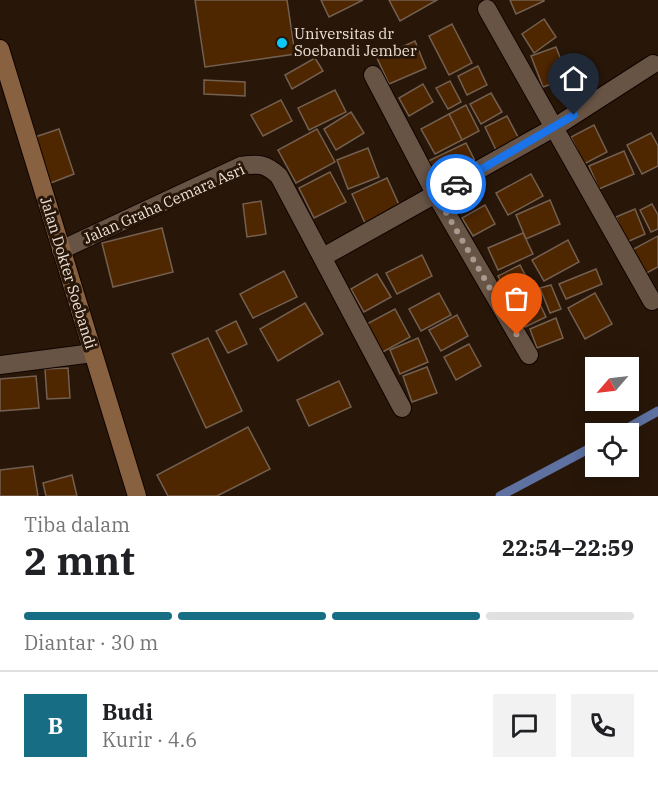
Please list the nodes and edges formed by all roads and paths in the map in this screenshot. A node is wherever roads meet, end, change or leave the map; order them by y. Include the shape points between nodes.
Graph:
1 (487, 9) dead end
2 (0, 49) edge
3 (653, 64) dead end
4 (373, 75) dead end
5 (555, 127) junction
6 (436, 195) junction
7 (62, 250) junction
8 (323, 257) junction
9 (652, 301) dead end
10 (93, 353) junction
11 (529, 355) dead end
12 (0, 365) edge
13 (402, 408) dead end
14 (137, 496) edge

1 - 5 street
2 - 7 main road, Jalan Dokter Soebandi
3 - 5 street
4 - 6 street
5 - 6 street
5 - 9 street
6 - 8 street
6 - 11 street
7 - 8 street, Jalan Graha Cemara Asri via 241,166 254,164 268,166 279,176
7 - 10 main road, Jalan Dokter Soebandi
8 - 13 street, Jalan Graha Cemara Asri
10 - 12 street
10 - 14 main road, Jalan Dokter Soebandi

